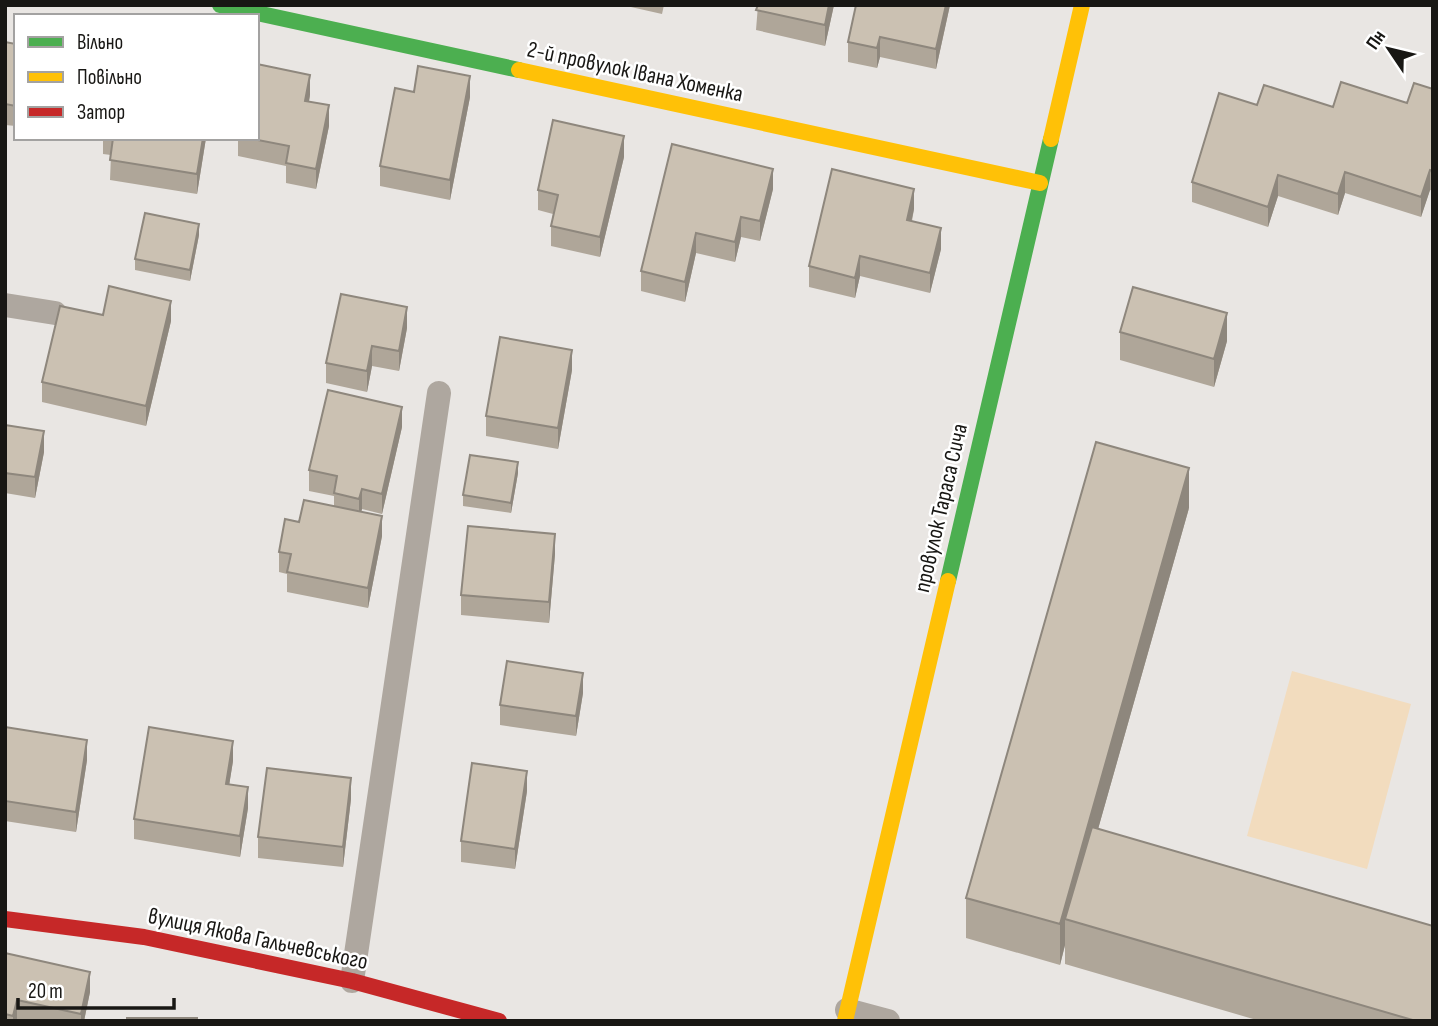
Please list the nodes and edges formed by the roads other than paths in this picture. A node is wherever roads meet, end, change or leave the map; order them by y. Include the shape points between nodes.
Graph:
1 (220, 5) edge
2 (1082, 5) edge
3 (1040, 183) junction
4 (5, 305) edge
5 (55, 313) edge
6 (439, 393) dead end
7 (5, 919) edge
8 (352, 981) junction
9 (846, 1015) edge
10 (499, 1021) edge
11 (887, 1021) edge

1 - 3 street, 2-й провулок Івана Хоменка
2 - 3 street, провулок Тараса Сича
3 - 9 street, провулок Тараса Сича
4 - 5 lane
6 - 8 lane
7 - 8 street, вулиця Якова Гальчевського via 144,937
8 - 10 street, вулиця Якова Гальчевського
9 - 11 lane

